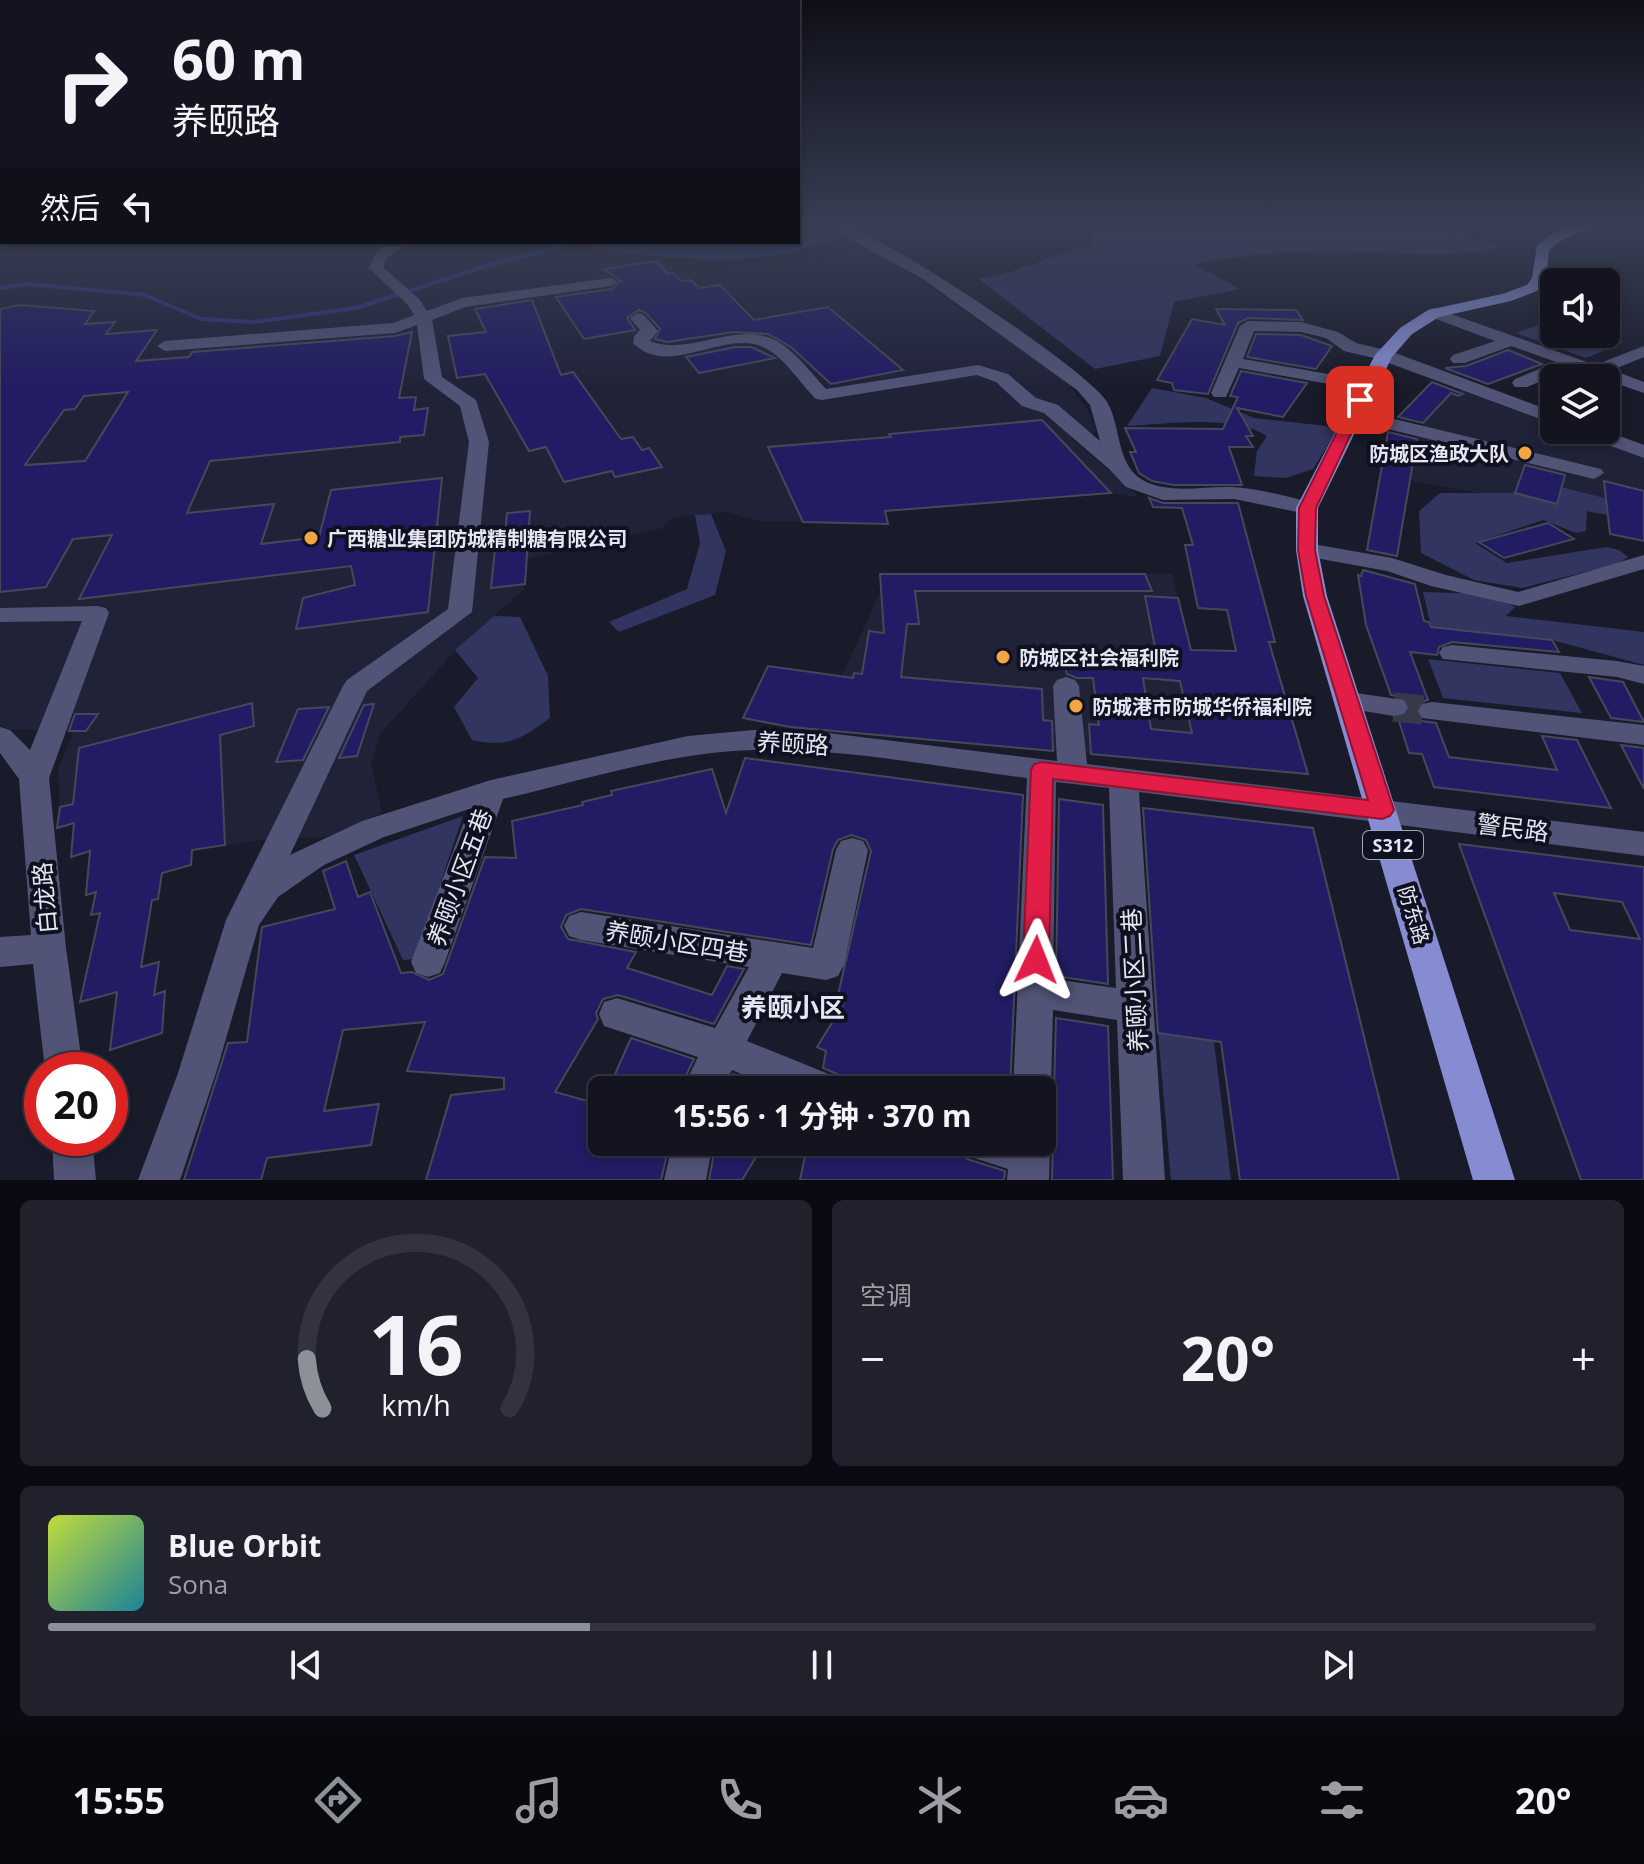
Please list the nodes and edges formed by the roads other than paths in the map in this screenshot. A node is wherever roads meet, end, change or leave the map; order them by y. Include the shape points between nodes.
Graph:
1 (388, 279) edge
2 (930, 279) edge
3 (1538, 279) edge
4 (611, 282) dead end
5 (419, 310) junction
6 (1434, 313) junction
7 (638, 318) dead end
8 (1510, 341) junction
9 (165, 346) dead end
10 (1644, 351) edge
11 (1384, 355) junction
12 (1459, 359) dead end
13 (1233, 362) junction
14 (1572, 362) junction
15 (1577, 364) edge
16 (1612, 364) edge
17 (1620, 380) edge
18 (1521, 383) dead end
19 (1368, 386) junction
20 (1644, 388) edge
21 (1220, 393) dead end
22 (1540, 413) edge
23 (1353, 415) junction
24 (1620, 443) edge
25 (1644, 452) edge
26 (1117, 465) junction
27 (1594, 473) dead end
28 (1307, 508) junction
29 (1307, 550) junction
30 (1644, 562) edge
31 (0, 615) edge
32 (1452, 653) dead end
33 (1644, 675) edge
34 (1066, 686) dead end
35 (1349, 701) junction
36 (1394, 707) tunnel mouth
37 (1432, 711) tunnel mouth
38 (1644, 735) edge
39 (5, 748) edge
40 (1057, 771) junction
41 (34, 778) junction
42 (1123, 779) junction
43 (491, 791) junction
44 (1382, 810) junction
45 (1644, 844) edge
46 (852, 850) dead end
47 (243, 920) junction
48 (581, 926) dead end
49 (49, 948) junction
50 (0, 952) edge
51 (773, 957) junction
52 (428, 962) dead end
53 (1035, 992) junction
54 (1135, 1007) junction
55 (617, 1014) dead end
56 (722, 1048) junction
57 (62, 1052) edge
58 (708, 1076) edge
59 (789, 1076) edge
60 (1032, 1076) edge
61 (73, 1156) edge
62 (690, 1156) edge
63 (75, 1180) edge
64 (159, 1180) edge
65 (685, 1180) edge
66 (1144, 1180) edge
67 (1494, 1180) edge

1 - 5 street
2 - 26 street via 1083,386 1099,404
3 - 6 main road, S312 via 1532,288 1506,298
4 - 5 street
5 - 9 street via 395,328
5 - 47 street via 433,379 469,404 479,442 460,612 356,686
6 - 8 street
6 - 11 main road, 防东路 / S312 via 1406,331
7 - 26 street via 650,331 641,343 652,350 746,339 773,345 822,395 978,370 1002,378 1029,402 1051,409
8 - 12 street
8 - 14 street
10 - 16 street
11 - 13 street via 1301,327 1248,326
11 - 19 main road, 防东路 / S312
11 - 22 street
13 - 19 street
13 - 21 street
14 - 15 street
14 - 18 street
17 - 20 street
19 - 23 main road, 防东路 / S312
23 - 27 street
23 - 28 main road, 防东路 / S312
24 - 25 street
26 - 28 street via 1133,483 1163,494 1234,493
28 - 29 main road, 防东路 / S312
29 - 30 street via 1392,565 1519,599
29 - 35 main road, 防东路 / S312 via 1315,596
31 - 41 street via 97,613
32 - 33 street
34 - 40 street
35 - 36 street
35 - 44 main road, 防东路 / S312
37 - 38 street
39 - 41 street, 白龙路
40 - 42 street, 养颐路
40 - 43 street, 养颐路 via 820,742 753,740 688,746
40 - 53 street
41 - 49 street, 白龙路
42 - 44 street, 养颐路
42 - 54 street, 养颐小区二巷
43 - 47 street, 养颐路 via 373,829 313,856 266,888
43 - 52 street, 养颐小区五巷
44 - 45 street, 警民路
44 - 67 main road, 防东路 / S312
46 - 51 street, 养颐小区四巷 via 826,965
47 - 64 street
48 - 51 street, 养颐小区四巷
49 - 50 street
49 - 57 street, 白龙路
51 - 56 street, 养颐小区四巷
53 - 54 street
53 - 60 street
54 - 66 street, 养颐小区二巷
55 - 56 street
56 - 58 street, 养颐小区四巷
56 - 59 street
61 - 63 street
62 - 65 street

